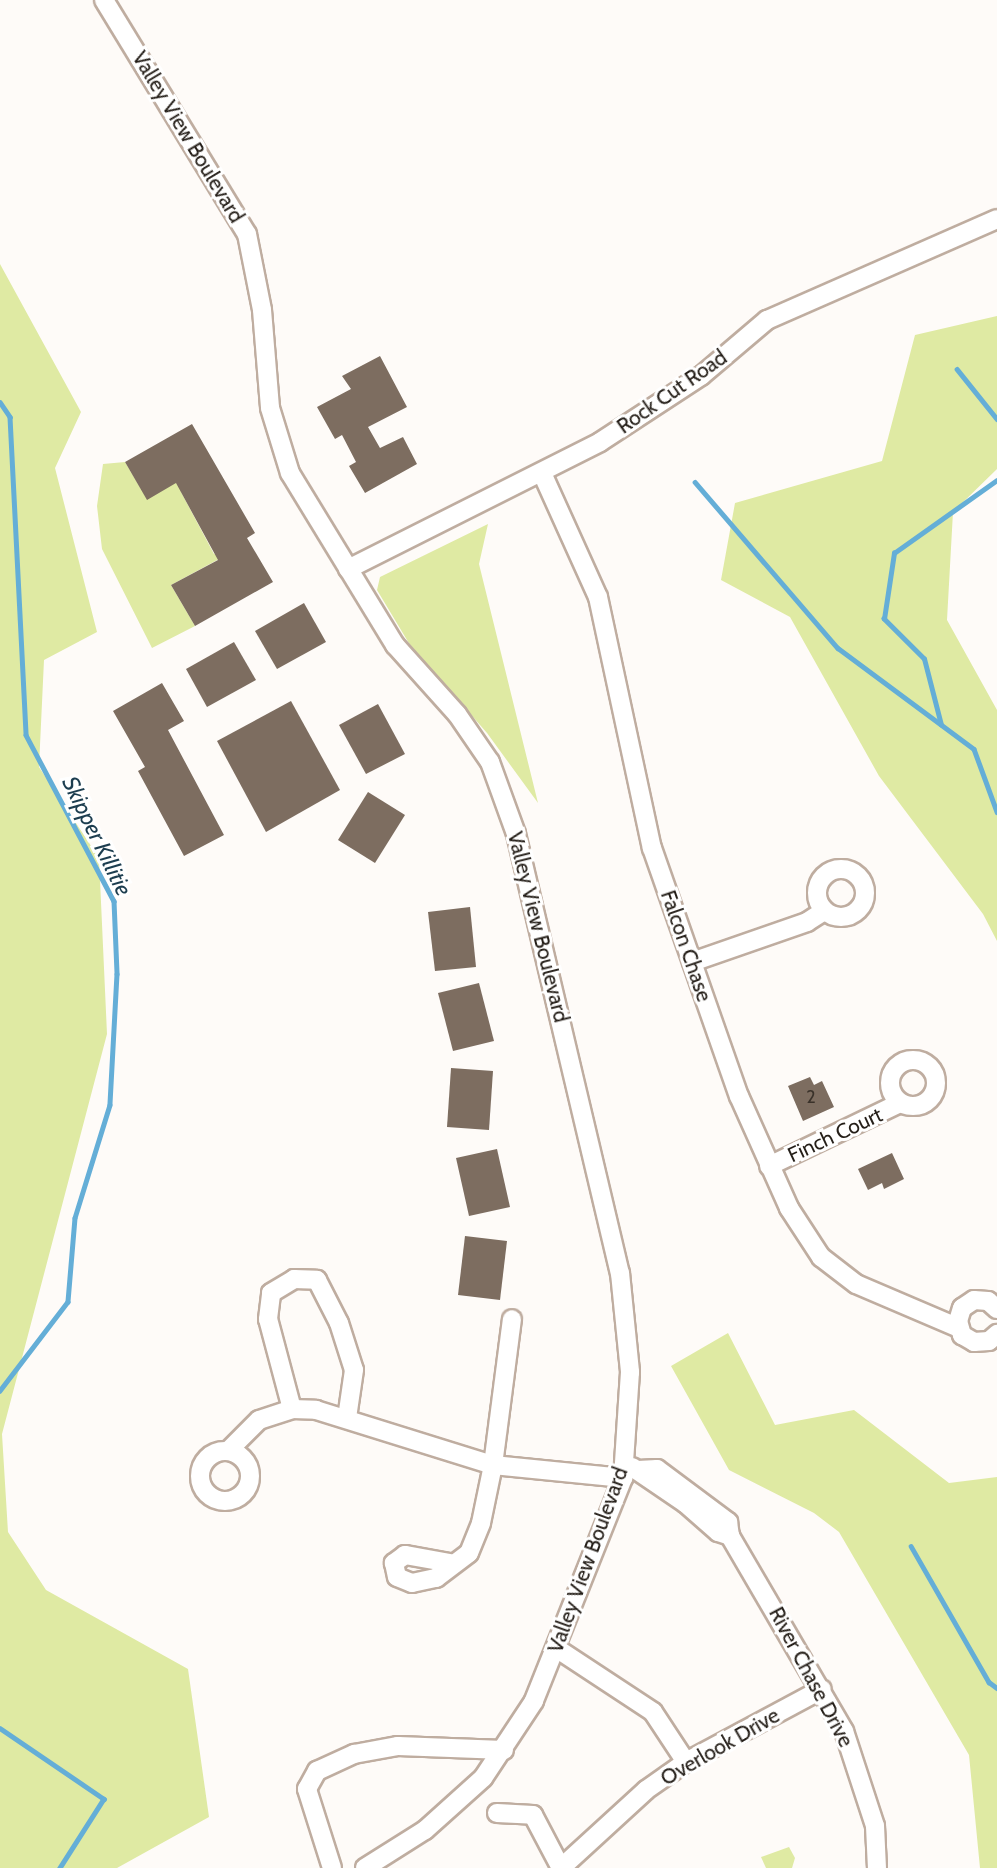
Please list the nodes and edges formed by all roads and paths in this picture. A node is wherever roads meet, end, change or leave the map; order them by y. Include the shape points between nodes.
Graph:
1 (104, 0) edge
2 (997, 219) edge
3 (541, 473) junction
4 (348, 569) junction
5 (824, 911) dead end
6 (692, 962) junction
7 (900, 1103) dead end
8 (769, 1166) junction
9 (997, 1309) edge
10 (512, 1319) dead end
11 (959, 1328) junction
12 (997, 1334) edge
13 (292, 1409) junction
14 (347, 1418) junction
15 (228, 1451) dead end
16 (493, 1465) junction
17 (629, 1470) junction
18 (450, 1563) dead end
19 (556, 1648) junction
20 (822, 1689) junction
21 (504, 1750) junction
22 (686, 1762) junction
23 (497, 1813) dead end
24 (331, 1868) edge
25 (365, 1868) edge
26 (561, 1868) edge
27 (877, 1868) edge

1 - 4 street, Valley View Boulevard via 247,234 262,310 275,437 290,473
2 - 3 street, Rock Cut Road via 767,320 701,376 600,442
3 - 4 street, Rock Cut Road
3 - 6 street, Falcon Chase via 598,597 652,848
4 - 17 street, Valley View Boulevard via 395,645 457,714 490,762 516,834 620,1273 629,1372
5 - 6 street via 807,922
6 - 8 street, Falcon Chase
7 - 8 street, Finch Court
8 - 11 street, Falcon Chase via 803,1235 821,1257 856,1284
9 - 11 street via 981,1300 968,1303 959,1314
10 - 16 street
11 - 12 street, Falcon Chase via 974,1342 989,1341
13 - 14 street
13 - 14 street via 268,1319 271,1293 295,1279 317,1280 339,1323 354,1370
13 - 15 street via 259,1420
14 - 16 street
16 - 17 street
16 - 18 street via 473,1543 468,1553
17 - 19 street, Valley View Boulevard
17 - 20 street, River Chase Drive via 730,1536
19 - 21 street, Valley View Boulevard via 534,1700
19 - 22 street via 653,1712
20 - 22 street, Overlook Drive
20 - 27 street, River Chase Drive via 844,1731 871,1814
21 - 24 street via 398,1746 354,1754 317,1771 307,1789
21 - 25 street, Valley View Boulevard via 483,1778 425,1830
22 - 26 street, Overlook Drive via 646,1790
23 - 26 street via 533,1815

